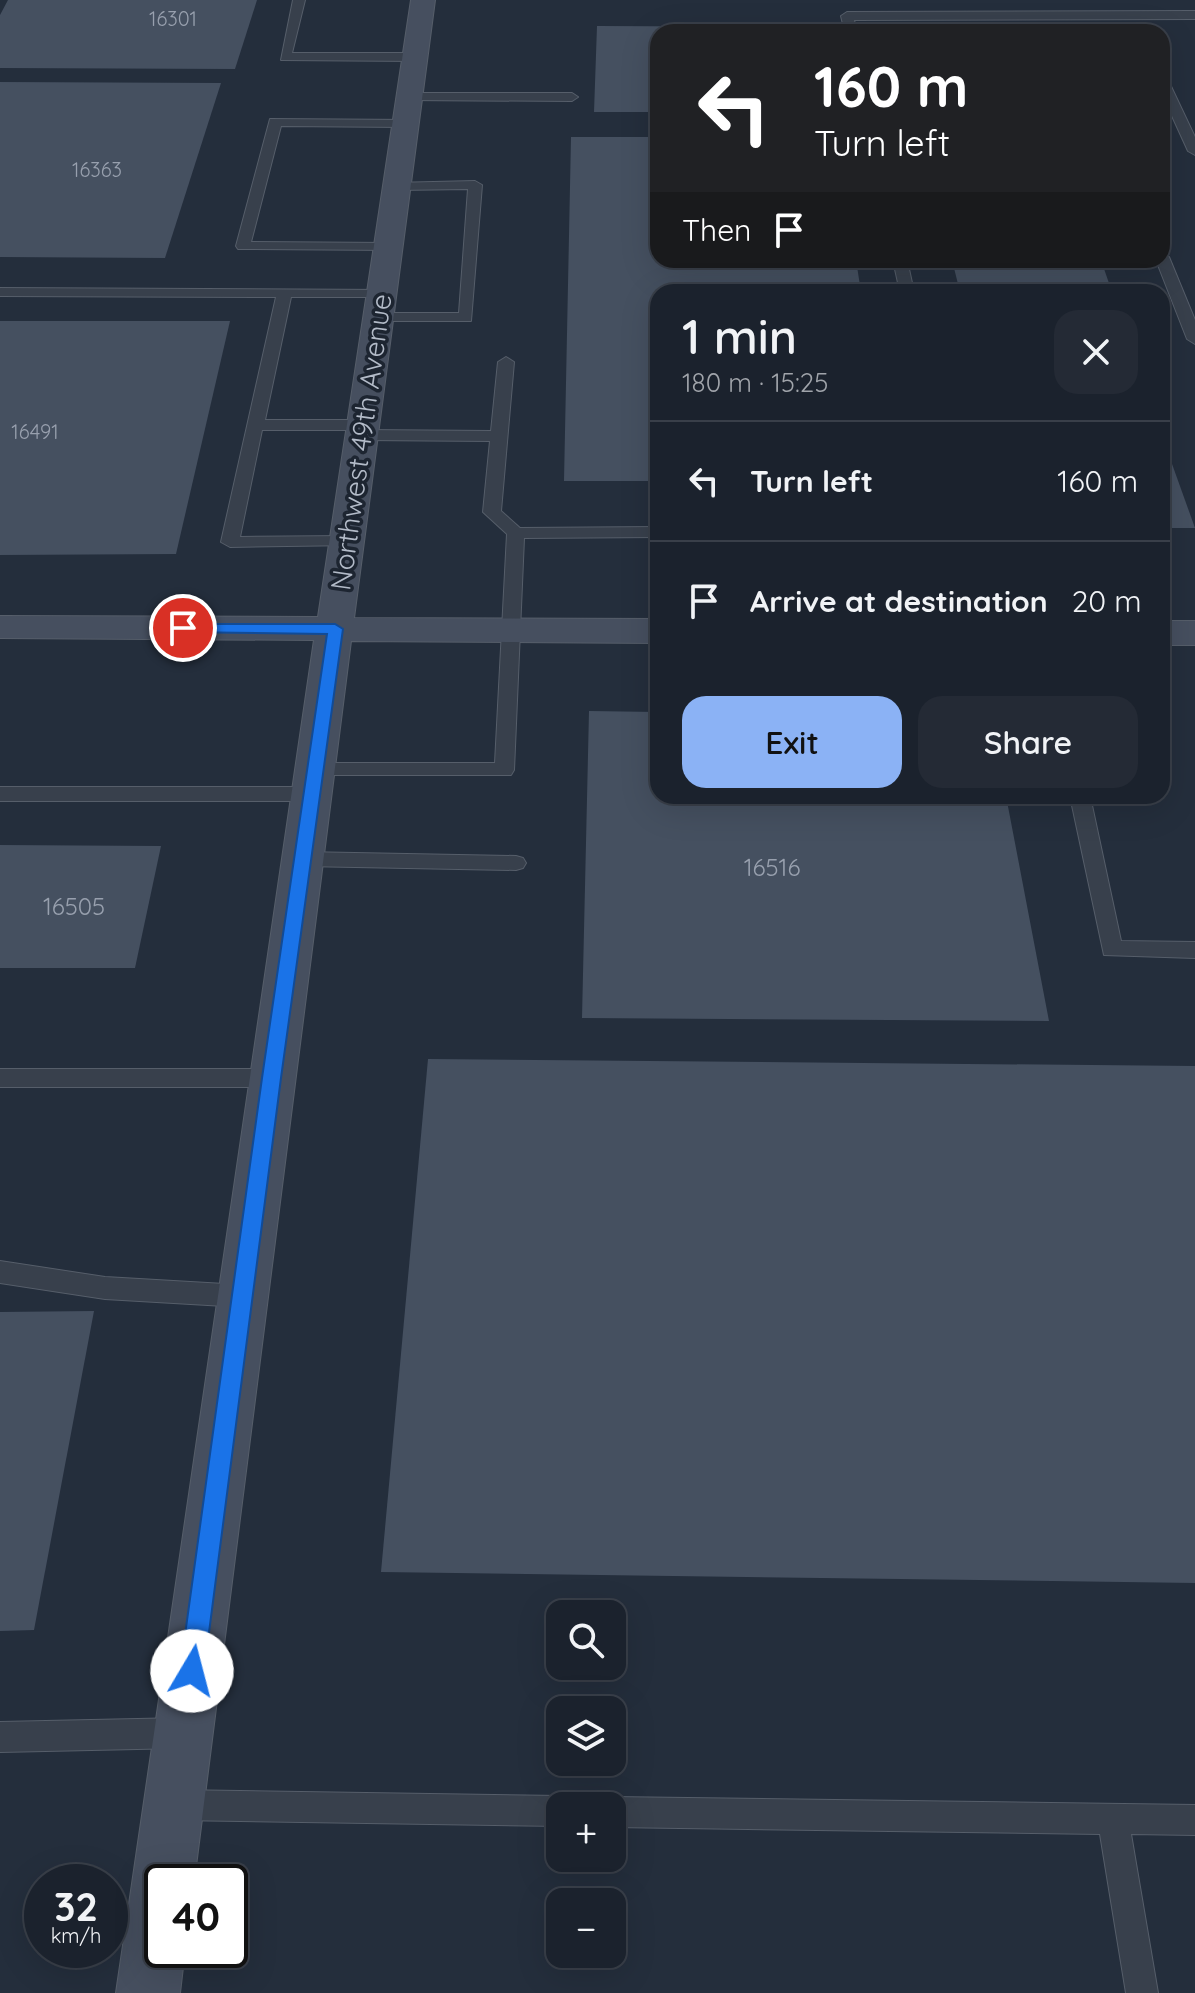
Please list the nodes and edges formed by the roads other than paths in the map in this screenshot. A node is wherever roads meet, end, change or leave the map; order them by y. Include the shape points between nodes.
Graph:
1 (299, 0) edge
2 (423, 0) edge
3 (1132, 15) junction
4 (1195, 15) edge
5 (1065, 16) junction
6 (849, 24) edge
7 (1068, 24) edge
8 (1136, 24) edge
9 (410, 92) junction
10 (572, 97) dead end
11 (1170, 97) edge
12 (1195, 151) edge
13 (397, 186) junction
14 (389, 247) junction
15 (1166, 268) edge
16 (0, 292) edge
17 (284, 293) junction
18 (380, 306) junction
19 (1195, 339) edge
20 (506, 362) dead end
21 (255, 425) junction
22 (363, 430) junction
23 (499, 436) junction
24 (650, 532) edge
25 (516, 533) junction
26 (348, 541) junction
27 (0, 627) edge
28 (335, 629) junction
29 (513, 630) junction
30 (650, 631) edge
31 (1170, 633) edge
32 (1195, 633) edge
33 (314, 782) junction
34 (0, 794) edge
35 (1082, 804) edge
36 (303, 859) junction
37 (516, 863) dead end
38 (1195, 950) edge
39 (0, 1078) edge
40 (271, 1078) junction
41 (0, 1272) edge
42 (242, 1296) junction
43 (184, 1733) junction
44 (0, 1737) edge
45 (173, 1805) junction
46 (546, 1811) edge
47 (626, 1812) edge
48 (1113, 1819) junction
49 (1195, 1820) edge
50 (165, 1864) edge
51 (151, 1968) edge
52 (148, 1993) edge
53 (1142, 1993) edge

1 - 9 lane via 285,57
2 - 9 street, Northwest 49th Avenue
3 - 4 lane
3 - 5 lane
3 - 8 lane
5 - 6 lane via 847,16
5 - 7 lane
9 - 10 lane
9 - 13 street, Northwest 49th Avenue
9 - 14 lane via 275,122 243,246
11 - 12 lane
13 - 14 street, Northwest 49th Avenue
13 - 18 lane via 475,185 466,318
14 - 18 street, Northwest 49th Avenue
15 - 19 lane
16 - 17 lane
17 - 18 lane
17 - 21 lane
18 - 22 street, Northwest 49th Avenue
20 - 23 lane
21 - 22 lane
21 - 26 lane via 230,542
22 - 23 lane
22 - 26 street, Northwest 49th Avenue
23 - 25 lane via 492,512
24 - 25 lane
25 - 29 lane
26 - 28 street, Northwest 49th Avenue
27 - 28 street
28 - 29 street
28 - 33 street, Northwest 49th Avenue
29 - 30 street
29 - 33 lane via 504,770
31 - 32 street
33 - 34 lane
33 - 36 street, Northwest 49th Avenue
35 - 38 lane via 1112,949
36 - 37 lane
36 - 40 street, Northwest 49th Avenue
39 - 40 lane
40 - 42 street, Northwest 49th Avenue
41 - 42 lane via 105,1288
42 - 43 street, Northwest 49th Avenue
43 - 44 lane
43 - 45 street, Northwest 49th Avenue
45 - 46 lane
45 - 50 street, Northwest 49th Avenue
47 - 48 lane
48 - 49 lane
48 - 53 lane
51 - 52 street

